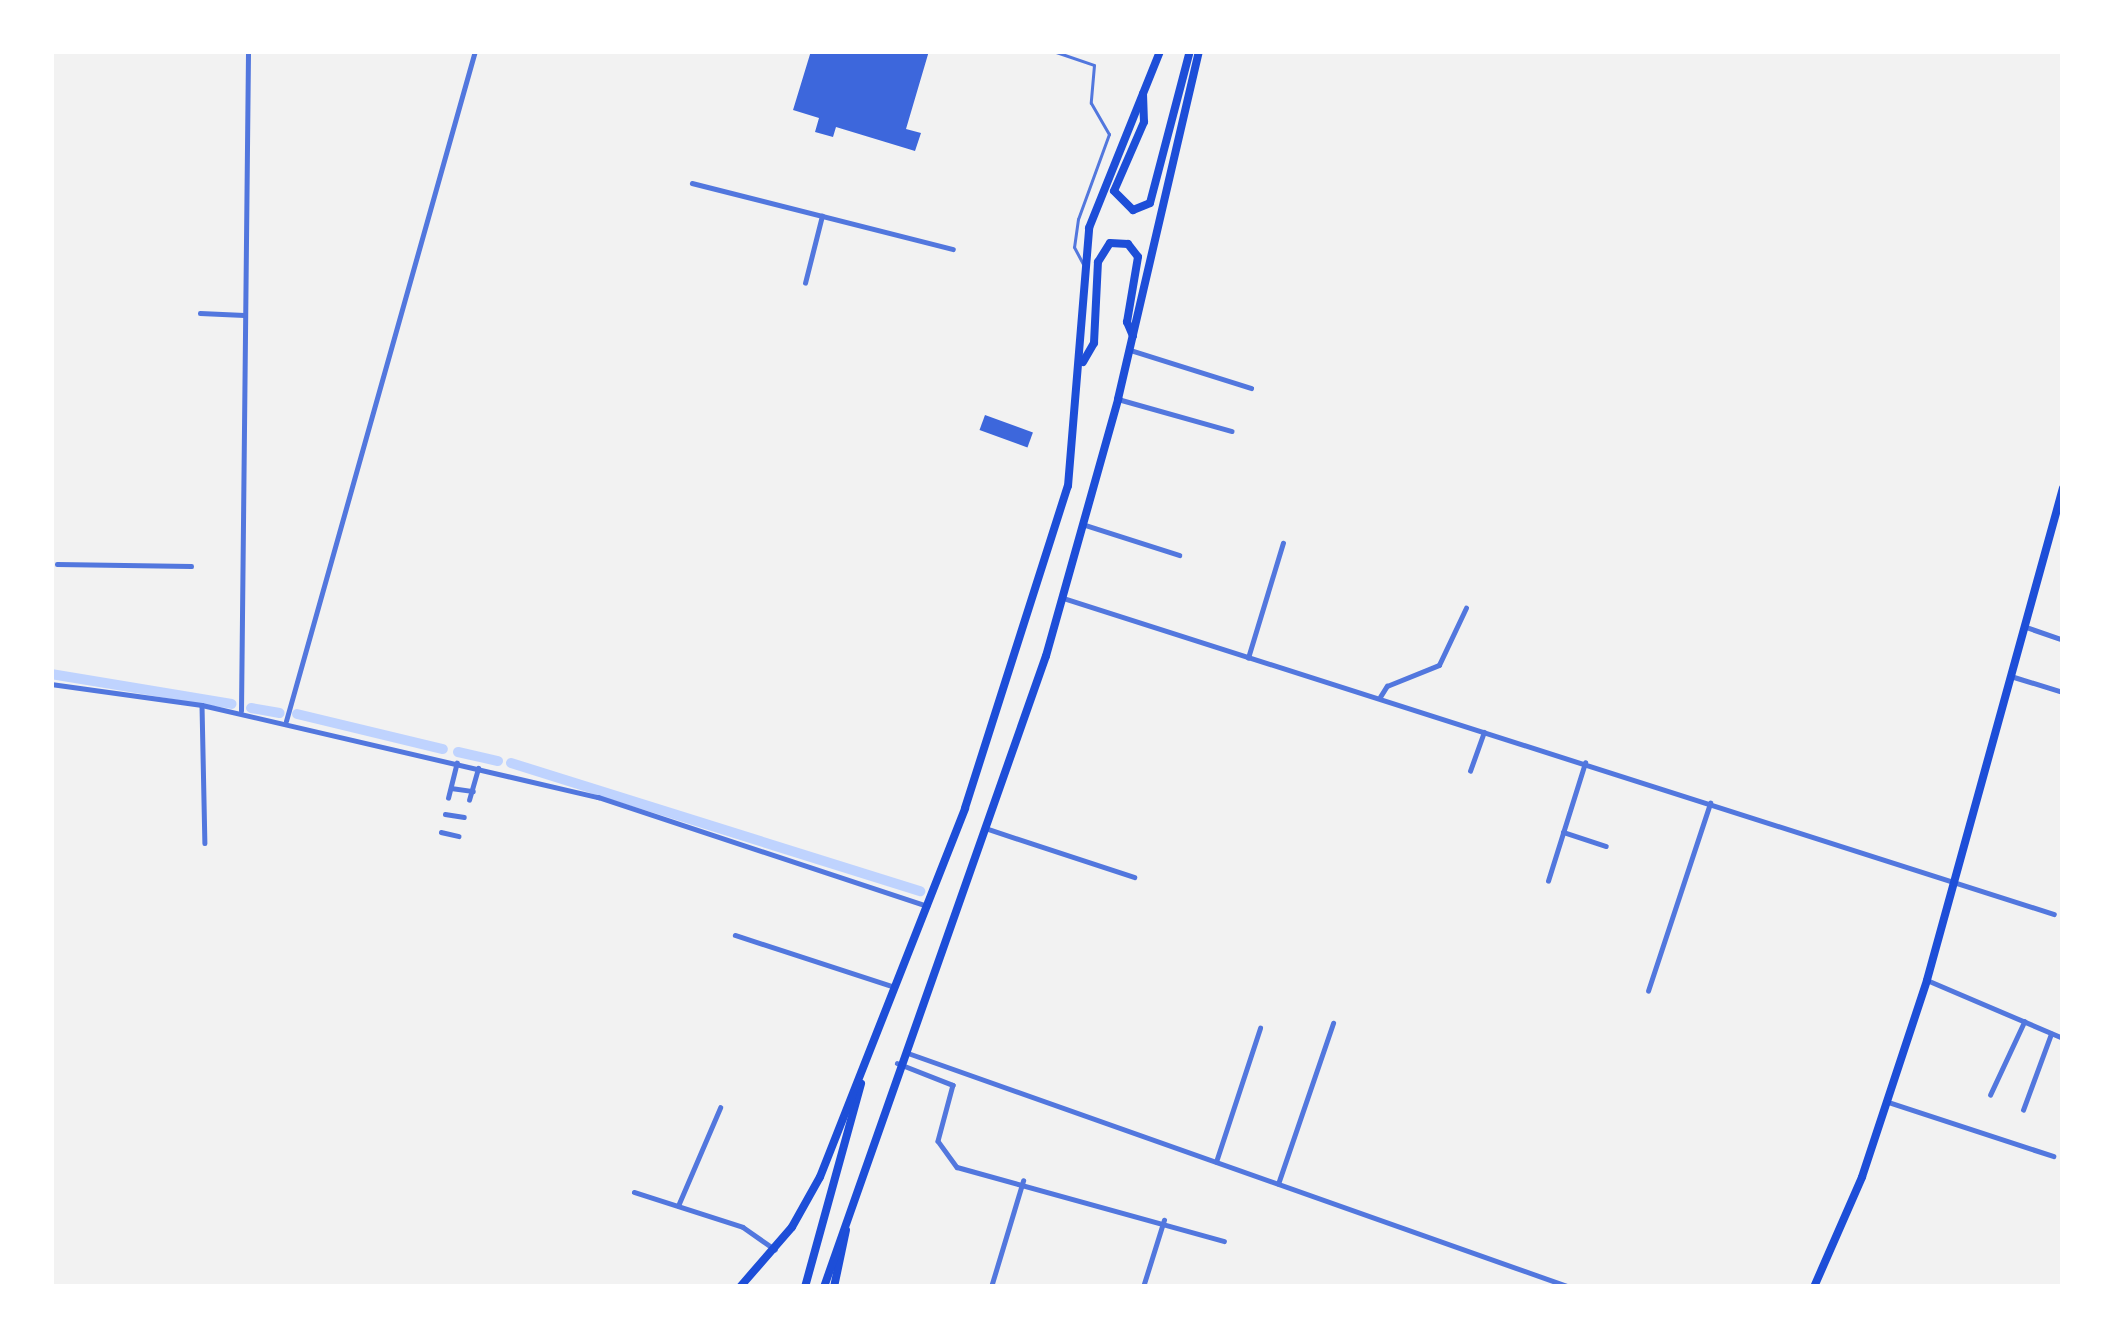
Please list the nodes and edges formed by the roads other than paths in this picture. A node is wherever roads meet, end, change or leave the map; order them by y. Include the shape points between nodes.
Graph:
1 (248, 51) edge
2 (475, 51) edge
3 (1053, 51) edge
4 (1090, 51) edge
5 (1101, 51) edge
6 (1160, 51) edge
7 (1190, 51) edge
8 (1199, 51) edge
9 (1143, 92) junction
10 (692, 183) dead end
11 (822, 216) junction
12 (953, 249) dead end
13 (1084, 268) junction
14 (805, 283) dead end
15 (200, 313) dead end
16 (244, 315) junction
17 (1133, 337) junction
18 (1130, 350) junction
19 (1081, 364) junction
20 (1251, 388) dead end
21 (1118, 399) junction
22 (1232, 431) dead end
23 (2063, 488) edge
24 (1085, 525) junction
25 (1283, 543) dead end
26 (1179, 555) dead end
27 (57, 564) dead end
28 (191, 566) dead end
29 (1064, 598) junction
30 (1466, 608) dead end
31 (2026, 627) junction
32 (2063, 640) edge
33 (1247, 658) junction
34 (2014, 677) junction
35 (51, 684) edge
36 (2063, 692) edge
37 (1380, 697) junction
38 (202, 705) junction
39 (241, 714) junction
40 (285, 724) junction
41 (1485, 731) junction
42 (457, 763) junction
43 (1585, 763) junction
44 (478, 768) junction
45 (1470, 771) dead end
46 (451, 788) junction
47 (473, 791) junction
48 (448, 798) dead end
49 (469, 800) dead end
50 (1710, 803) junction
51 (445, 814) dead end
52 (464, 817) dead end
53 (988, 829) junction
54 (441, 832) dead end
55 (1563, 832) junction
56 (459, 836) dead end
57 (205, 843) dead end
58 (1606, 846) dead end
59 (1134, 877) dead end
60 (1548, 881) dead end
61 (1956, 883) junction
62 (927, 906) junction
63 (2054, 914) dead end
64 (735, 935) dead end
65 (1928, 980) junction
66 (897, 987) junction
67 (1648, 991) dead end
68 (2024, 1022) junction
69 (1333, 1023) dead end
70 (1260, 1028) dead end
71 (2051, 1034) junction
72 (2063, 1038) edge
73 (903, 1052) junction
74 (897, 1063) junction
75 (861, 1084) junction
76 (1990, 1095) dead end
77 (1888, 1102) junction
78 (720, 1108) dead end
79 (2023, 1110) dead end
80 (2053, 1156) dead end
81 (1216, 1162) junction
82 (1023, 1181) junction
83 (1278, 1184) junction
84 (634, 1192) dead end
85 (678, 1206) junction
86 (1164, 1220) junction
87 (846, 1229) junction
88 (1224, 1241) dead end
89 (775, 1249) junction
90 (740, 1287) edge
91 (806, 1287) edge
92 (824, 1287) edge
93 (834, 1287) edge
94 (991, 1287) edge
95 (1143, 1287) edge
96 (1570, 1287) edge
97 (1814, 1287) edge

1 - 16 street
2 - 40 street
3 - 13 lane via 1094,65 1091,103 1109,134 1078,220 1074,247
4 - 5 lane
6 - 9 main road
7 - 9 main road via 1150,203 1133,210 1114,191 1144,122
8 - 17 main road
9 - 13 main road via 1102,184
10 - 11 street
11 - 12 street
11 - 14 street
13 - 19 main road
15 - 16 street
16 - 39 street
17 - 18 main road
17 - 19 main road via 1127,322 1138,257 1129,244 1110,243 1098,262 1094,343
18 - 20 street
18 - 21 main road
19 - 62 main road via 1068,485
21 - 22 street
21 - 24 main road
23 - 31 main road
24 - 26 street
24 - 29 main road
25 - 33 street
27 - 28 street
29 - 33 street
29 - 53 main road
30 - 37 street via 1438,665 1387,686
31 - 32 street
31 - 34 main road
33 - 37 street
34 - 36 street
34 - 61 main road
35 - 38 street
37 - 41 street
38 - 39 street
38 - 57 street
39 - 40 street
40 - 42 street
41 - 43 street
41 - 45 street
42 - 44 street
42 - 46 street
43 - 50 street
43 - 55 street
44 - 47 street
44 - 62 street via 598,797
46 - 47 street
46 - 48 street
47 - 49 street
50 - 61 street
50 - 67 street
51 - 52 street
53 - 59 street
53 - 73 main road
54 - 56 street
55 - 58 street
55 - 60 street
61 - 63 street
61 - 65 main road
62 - 66 main road
64 - 66 street
65 - 68 street
65 - 77 main road
66 - 75 main road
68 - 71 street
68 - 76 street
69 - 83 street
70 - 81 street
71 - 72 street
71 - 79 street
73 - 74 main road
73 - 81 street
74 - 82 street via 953,1085 941,1156 957,1168
74 - 87 main road
75 - 89 main road via 820,1178
75 - 91 main road
77 - 80 street
77 - 97 main road
78 - 85 street
81 - 83 street
82 - 86 street
82 - 94 street
83 - 96 street
84 - 85 street
85 - 89 street via 743,1227
86 - 88 street
86 - 95 street
87 - 92 main road
87 - 93 main road
89 - 90 main road

